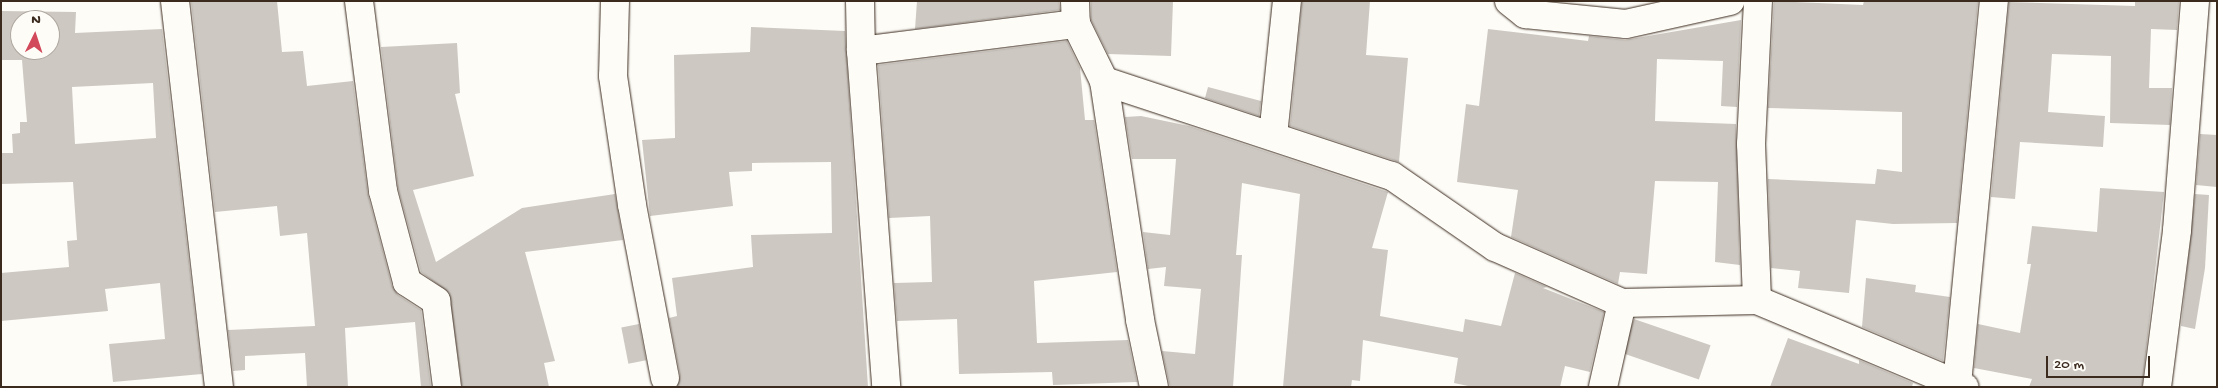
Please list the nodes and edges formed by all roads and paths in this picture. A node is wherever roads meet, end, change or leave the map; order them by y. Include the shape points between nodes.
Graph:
1 (175, 1) edge
2 (360, 1) edge
3 (615, 1) edge
4 (860, 1) edge
5 (1287, 1) edge
6 (1509, 1) edge
7 (1730, 1) edge
8 (1758, 1) edge
9 (1994, 1) edge
10 (2195, 1) edge
11 (1076, 12) edge
12 (861, 51) junction
13 (1104, 81) junction
14 (1273, 136) junction
15 (1757, 300) junction
16 (1622, 303) junction
17 (665, 378) dead end
18 (1960, 385) edge
19 (219, 387) edge
20 (447, 387) edge
21 (886, 387) edge
22 (1154, 387) edge
23 (1603, 387) edge
24 (2157, 387) edge

1 - 19 street
2 - 20 street via 384,191 407,282 436,301
3 - 17 street via 613,76 632,205
4 - 12 street
5 - 14 street
6 - 7 street via 1525,14 1626,24
8 - 15 street via 1751,144
9 - 18 street
10 - 24 street via 2177,230
11 - 12 street
11 - 13 street
12 - 21 street
13 - 14 street
13 - 22 street via 1140,320
14 - 16 street via 1392,176 1495,247
15 - 16 street
15 - 18 street
16 - 23 street

